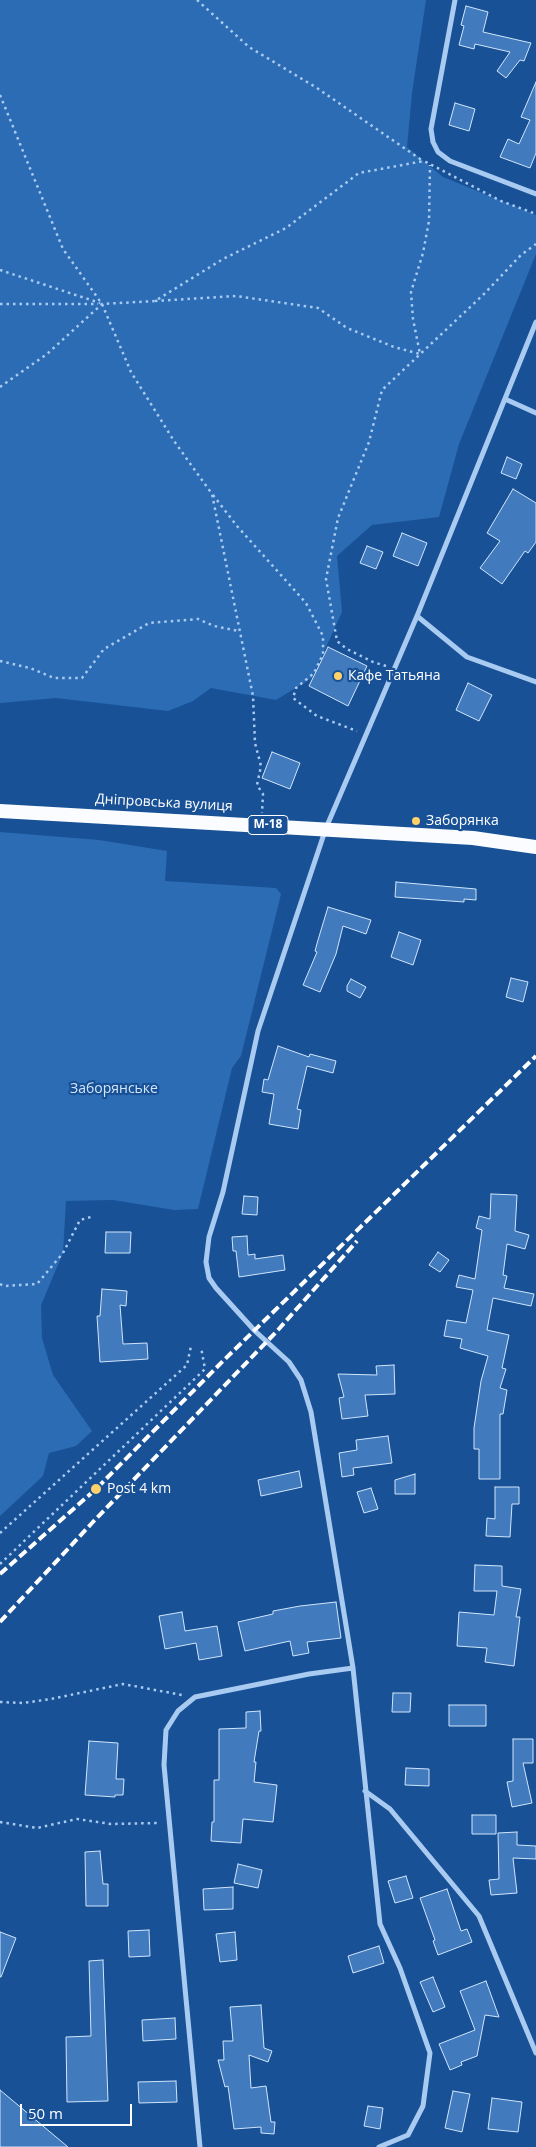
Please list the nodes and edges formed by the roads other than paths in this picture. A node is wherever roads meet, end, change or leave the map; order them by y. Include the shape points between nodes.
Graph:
1 (455, 0) edge
2 (536, 194) edge
3 (536, 322) edge
4 (505, 399) junction
5 (536, 413) edge
6 (418, 616) junction
7 (536, 682) edge
8 (0, 810) edge
9 (326, 828) junction
10 (536, 847) edge
11 (353, 1668) junction
12 (365, 1791) junction
13 (536, 2053) edge
14 (200, 2147) edge
15 (379, 2147) edge

1 - 2 street via 431,129 433,142 438,152 450,161
3 - 4 street
4 - 5 street
4 - 6 street
6 - 7 street via 467,657
6 - 9 street
8 - 9 highway, Дніпровська вулиця / М-18
9 - 10 highway, Дніпровська вулиця / М-18 via 473,838
9 - 11 street via 258,1031 209,1237 206,1262 209,1278 216,1288 289,1362 301,1380 311,1412
11 - 12 street
11 - 14 street via 195,1697 178,1712 166,1730 164,1765
12 - 13 street via 390,1809 479,1916
12 - 15 street via 380,1924 400,1968 430,2053 422,2106 408,2135

